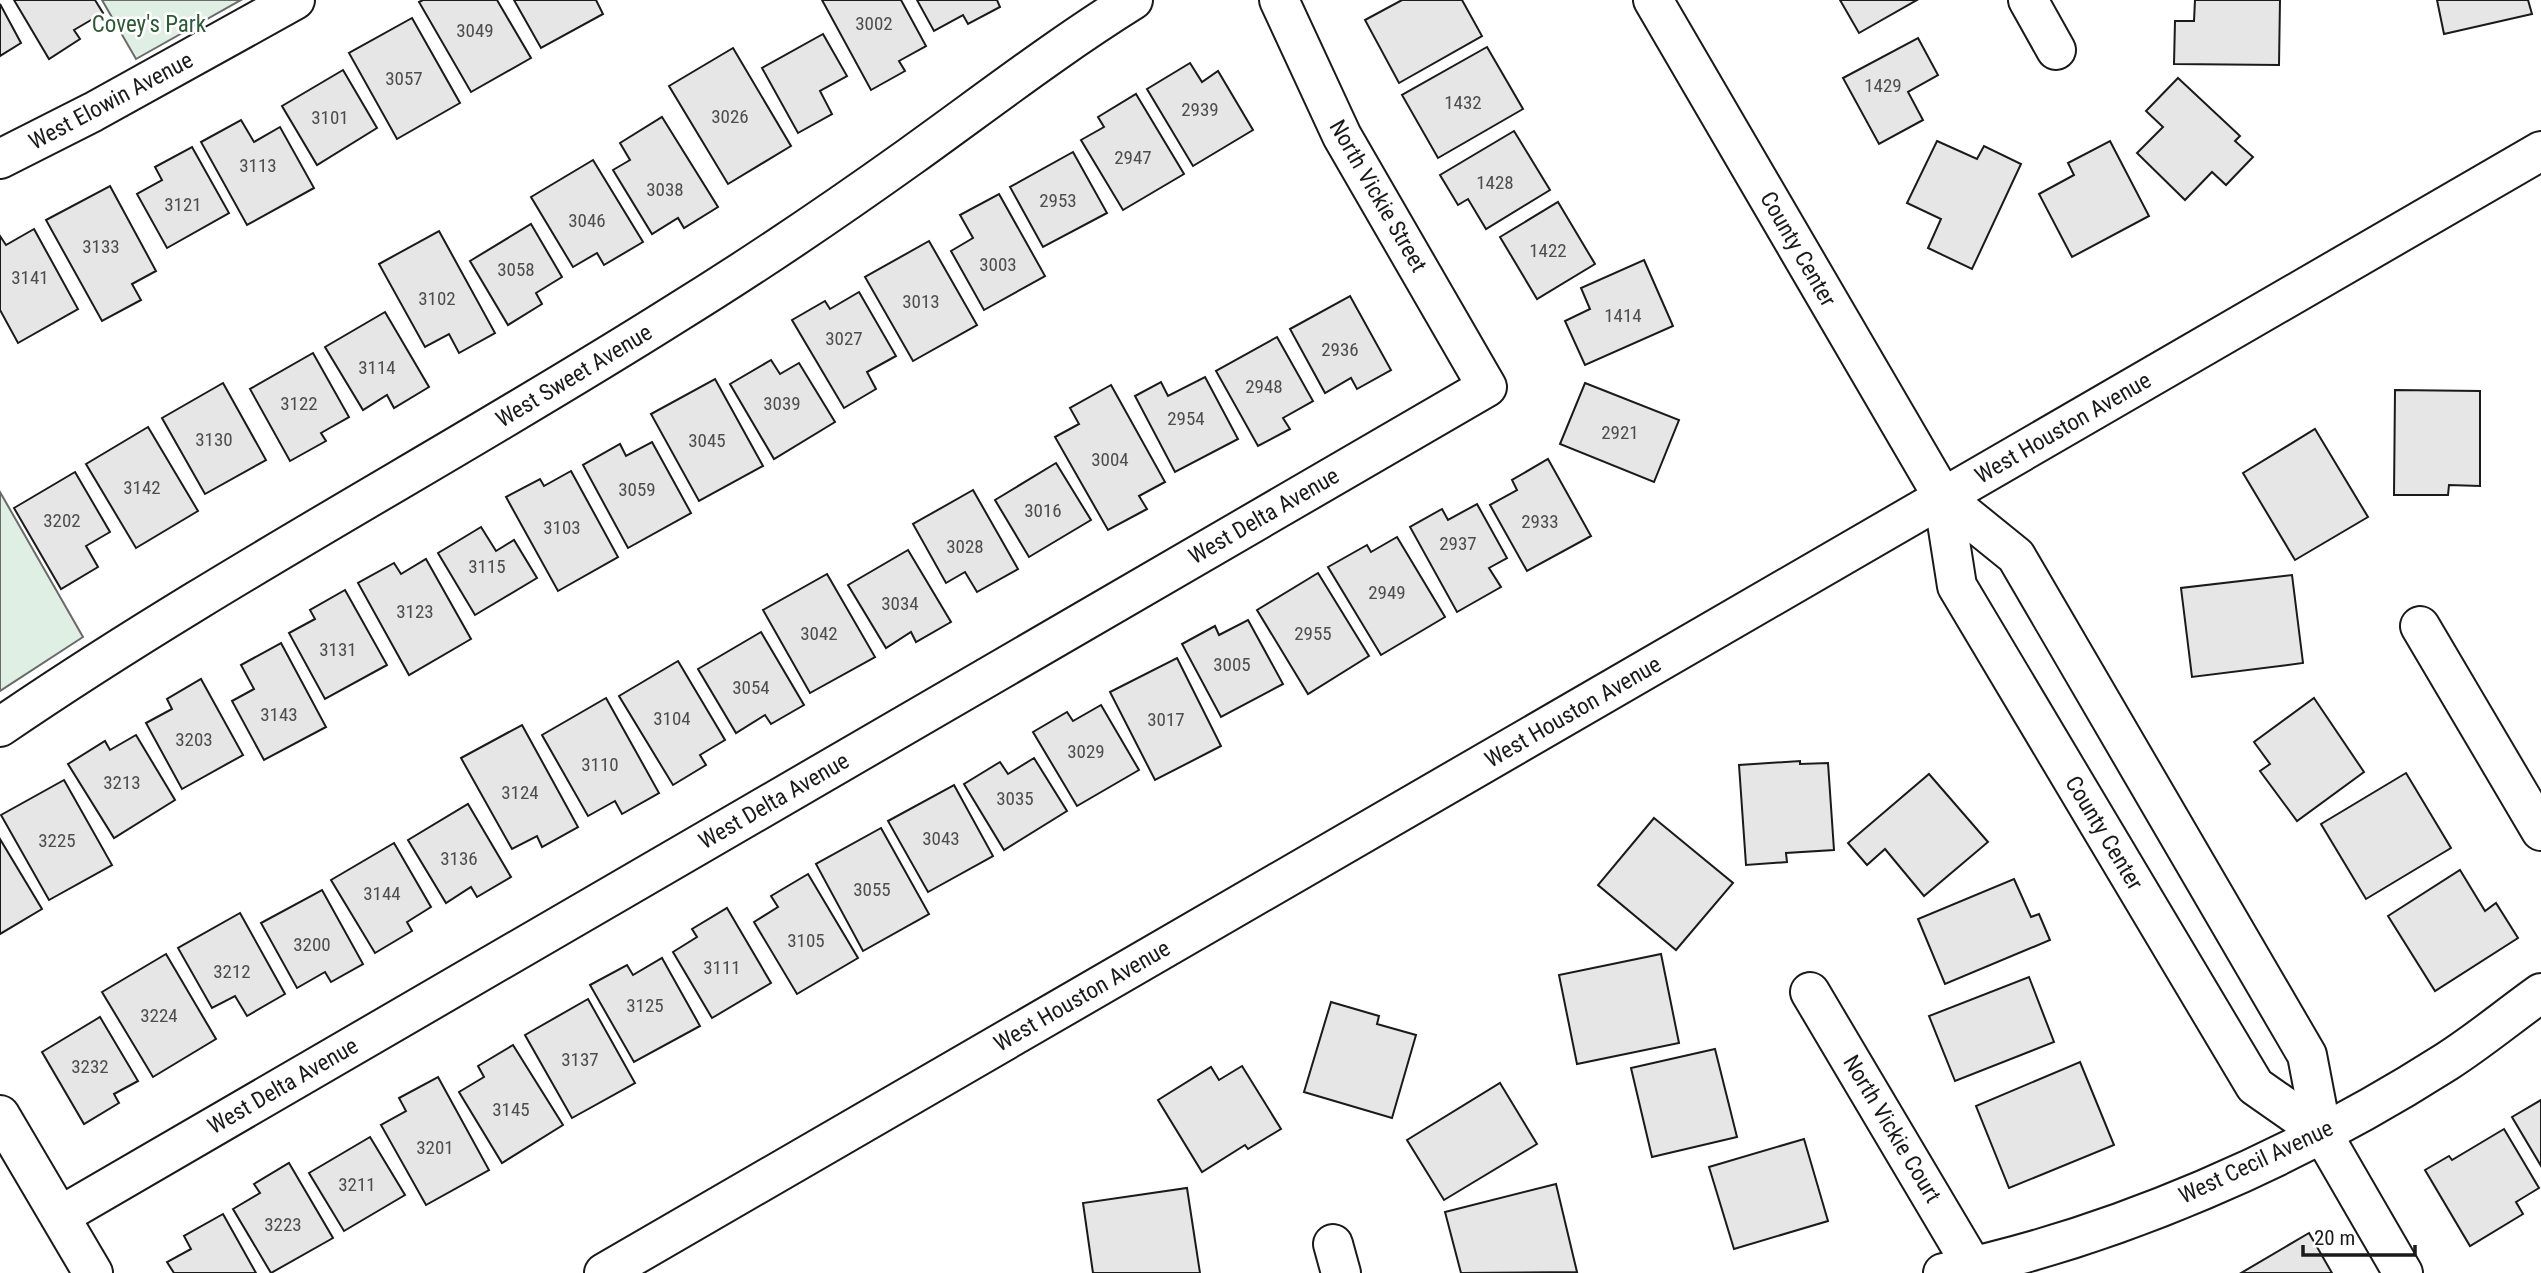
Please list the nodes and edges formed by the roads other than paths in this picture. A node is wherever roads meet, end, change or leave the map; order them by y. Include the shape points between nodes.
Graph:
1 (295, 0) edge
2 (1133, 0) edge
3 (1279, 0) edge
4 (1653, 0) edge
5 (2028, 0) edge
6 (2056, 50) dead end
7 (2541, 150) edge
8 (0, 159) edge
9 (1487, 387) joint
10 (1943, 497) junction
11 (2420, 626) dead end
12 (0, 727) edge
13 (2541, 831) edge
14 (1810, 992) dead end
15 (2541, 993) edge
16 (0, 1115) edge
17 (2322, 1133) junction
18 (60, 1216) junction
19 (1958, 1270) edge
20 (93, 1273) edge
21 (604, 1273) edge
22 (2403, 1273) edge

1 - 8 street, West Elowin Avenue
2 - 12 street, West Sweet Avenue via 740,273 557,388 185,607
3 - 9 street, North Vickie Street via 1342,136
4 - 10 street, County Center
5 - 6 street
7 - 10 street, West Houston Avenue
9 - 18 street, West Delta Avenue
10 - 17 street, County Center via 2016,556 2307,1055
10 - 17 street, County Center via 1957,586 2255,1086
10 - 21 street, West Houston Avenue
11 - 13 street
14 - 19 street, North Vickie Court
15 - 17 street, West Cecil Avenue via 2448,1061
16 - 18 street
17 - 19 street, West Cecil Avenue via 2180,1198 2076,1237
17 - 22 street, County Center
18 - 20 street

